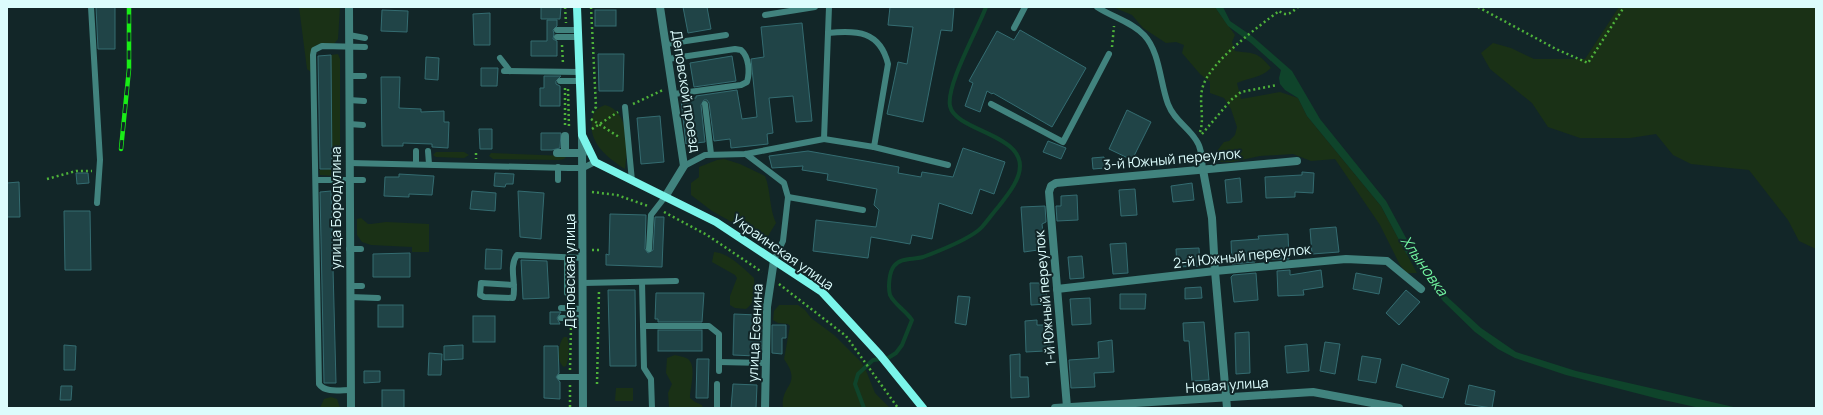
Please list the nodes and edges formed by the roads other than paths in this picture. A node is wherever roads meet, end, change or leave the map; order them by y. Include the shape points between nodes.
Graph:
1 (91, 7) edge
2 (349, 7) edge
3 (578, 7) edge
4 (660, 7) edge
5 (815, 7) edge
6 (829, 7) edge
7 (1025, 7) edge
8 (1098, 7) edge
9 (765, 15) dead end
10 (1014, 28) dead end
11 (578, 33) junction
12 (828, 33) junction
13 (349, 35) junction
14 (726, 35) dead end
15 (365, 38) dead end
16 (666, 44) junction
17 (349, 46) junction
18 (365, 47) dead end
19 (1109, 54) road end
20 (500, 58) dead end
21 (668, 60) junction
22 (580, 72) junction
23 (349, 76) junction
24 (364, 76) dead end
25 (560, 81) dead end
26 (580, 81) junction
27 (674, 94) junction
28 (349, 100) junction
29 (364, 101) dead end
30 (705, 104) dead end
31 (991, 104) dead end
32 (625, 107) dead end
33 (349, 124) junction
34 (363, 125) dead end
35 (582, 135) junction
36 (567, 136) road end
37 (824, 139) junction
38 (874, 147) junction
39 (416, 151) dead end
40 (428, 151) dead end
41 (583, 153) junction
42 (711, 154) junction
43 (746, 154) junction
44 (1297, 161) dead end
45 (349, 162) junction
46 (468, 162) junction
47 (595, 162) junction
48 (416, 164) junction
49 (429, 164) junction
50 (459, 165) junction
51 (948, 165) dead end
52 (509, 166) junction
53 (684, 166) junction
54 (558, 167) junction
55 (583, 168) junction
56 (1203, 170) junction
57 (459, 172) dead end
58 (468, 173) dead end
59 (509, 174) dead end
60 (316, 180) junction
61 (349, 180) junction
62 (362, 180) dead end
63 (558, 180) dead end
64 (632, 181) junction
65 (1051, 186) joint
66 (665, 197) junction
67 (788, 197) junction
68 (97, 203) dead end
69 (863, 210) dead end
70 (349, 249) junction
71 (361, 249) dead end
72 (649, 249) dead end
73 (567, 257) junction
74 (583, 258) junction
75 (774, 260) junction
76 (1215, 271) junction
77 (676, 281) dead end
78 (642, 282) junction
79 (583, 283) junction
80 (514, 285) junction
81 (350, 286) junction
82 (362, 286) dead end
83 (1057, 289) junction
84 (1420, 289) dead end
85 (567, 293) dead end
86 (350, 297) junction
87 (378, 298) dead end
88 (561, 308) dead end
89 (583, 309) junction
90 (560, 318) dead end
91 (583, 318) junction
92 (643, 326) junction
93 (719, 362) junction
94 (766, 363) junction
95 (719, 371) dead end
96 (560, 377) dead end
97 (583, 378) junction
98 (717, 384) dead end
99 (350, 390) junction
100 (1226, 396) junction
101 (351, 408) edge
102 (583, 408) edge
103 (652, 408) edge
104 (717, 408) edge
105 (765, 408) edge
106 (922, 408) edge
107 (1055, 408) edge
108 (1067, 408) edge
109 (1227, 408) edge
110 (1400, 408) edge

1 - 68 lane via 100,160
2 - 13 street, улица Бородулина
3 - 11 main road, Деповская улица
4 - 16 street, Деповской проезд
5 - 9 lane
6 - 12 lane
7 - 10 lane
8 - 56 lane via 1135,27 1154,48 1168,105 1180,123 1197,140
11 - 11 lane via 567,30 557,33
11 - 22 main road, Деповская улица
12 - 37 lane
12 - 38 lane via 861,33 875,39 885,53 888,64
13 - 15 lane
13 - 17 street, улица Бородулина
14 - 16 lane
16 - 21 street, Деповской проезд
17 - 18 lane
17 - 23 street, улица Бородулина
17 - 60 lane via 322,46 314,50
19 - 31 lane via 1063,142
20 - 22 lane via 507,71
21 - 27 street, Деповской проезд
21 - 27 lane via 735,49 746,55 747,82
22 - 26 main road, Деповская улица
23 - 24 lane
23 - 28 street, улица Бородулина
25 - 26 lane
26 - 35 main road, Деповская улица
27 - 53 street, Деповской проезд
28 - 29 lane
28 - 33 street, улица Бородулина
30 - 42 lane
32 - 64 lane
33 - 34 lane
33 - 45 street, улица Бородулина
35 - 41 street, Деповская улица
35 - 47 main road, Деповская улица
36 - 41 street via 561,153
37 - 38 lane
37 - 43 lane
38 - 51 lane
39 - 48 lane
40 - 49 lane
41 - 55 street, Деповская улица
42 - 43 lane
42 - 53 lane via 705,154
43 - 67 lane via 784,183
44 - 56 street, 3-й Южный переулок
45 - 48 lane
45 - 61 street, улица Бородулина
46 - 50 lane
46 - 52 lane
46 - 58 lane
47 - 55 lane
47 - 64 main road, Украинская улица
48 - 49 lane
49 - 50 lane
50 - 57 lane
52 - 54 lane
52 - 59 lane
53 - 66 street, Деповской проезд
54 - 55 lane
54 - 63 lane
55 - 74 street, Деповская улица
56 - 65 street, 3-й Южный переулок
56 - 76 street via 1212,218
60 - 61 lane
60 - 99 lane via 319,384 328,390
61 - 62 lane
61 - 70 street, улица Бородулина
64 - 66 main road, Украинская улица
65 - 83 street, 1-й Южный переулок via 1049,192
66 - 72 lane via 651,215
66 - 75 main road, Украинская улица via 716,222
67 - 69 lane
67 - 75 lane via 782,241
70 - 71 lane
70 - 81 street, улица Бородулина
73 - 74 lane
73 - 80 lane via 516,255 513,260
73 - 85 lane
74 - 79 street, Деповская улица
75 - 94 street, улица Есенина via 767,307
75 - 106 main road, Украинская улица via 822,292 880,355
76 - 83 street, 2-й Южный переулок
76 - 84 street, 2-й Южный переулок via 1346,259 1387,261
76 - 100 street
77 - 78 lane
78 - 79 lane
78 - 92 lane
79 - 89 street, Деповская улица
80 - 80 lane via 514,296 510,299 484,297 480,294 481,283
81 - 82 lane
81 - 86 street, улица Бородулина
83 - 108 street, 1-й Южный переулок
86 - 87 lane
86 - 99 street, улица Бородулина
88 - 89 lane
89 - 91 street, Деповская улица
90 - 91 lane
91 - 97 street, Деповская улица
92 - 93 lane via 709,326 719,334
92 - 103 lane via 644,368 651,379
93 - 94 lane
93 - 95 lane
94 - 105 street, улица Есенина
96 - 97 lane
97 - 102 street, Деповская улица
98 - 104 lane
99 - 101 street, улица Бородулина
100 - 108 street, Новая улица
100 - 109 street
100 - 110 street, Новая улица via 1313,392
107 - 108 street, Новая улица

